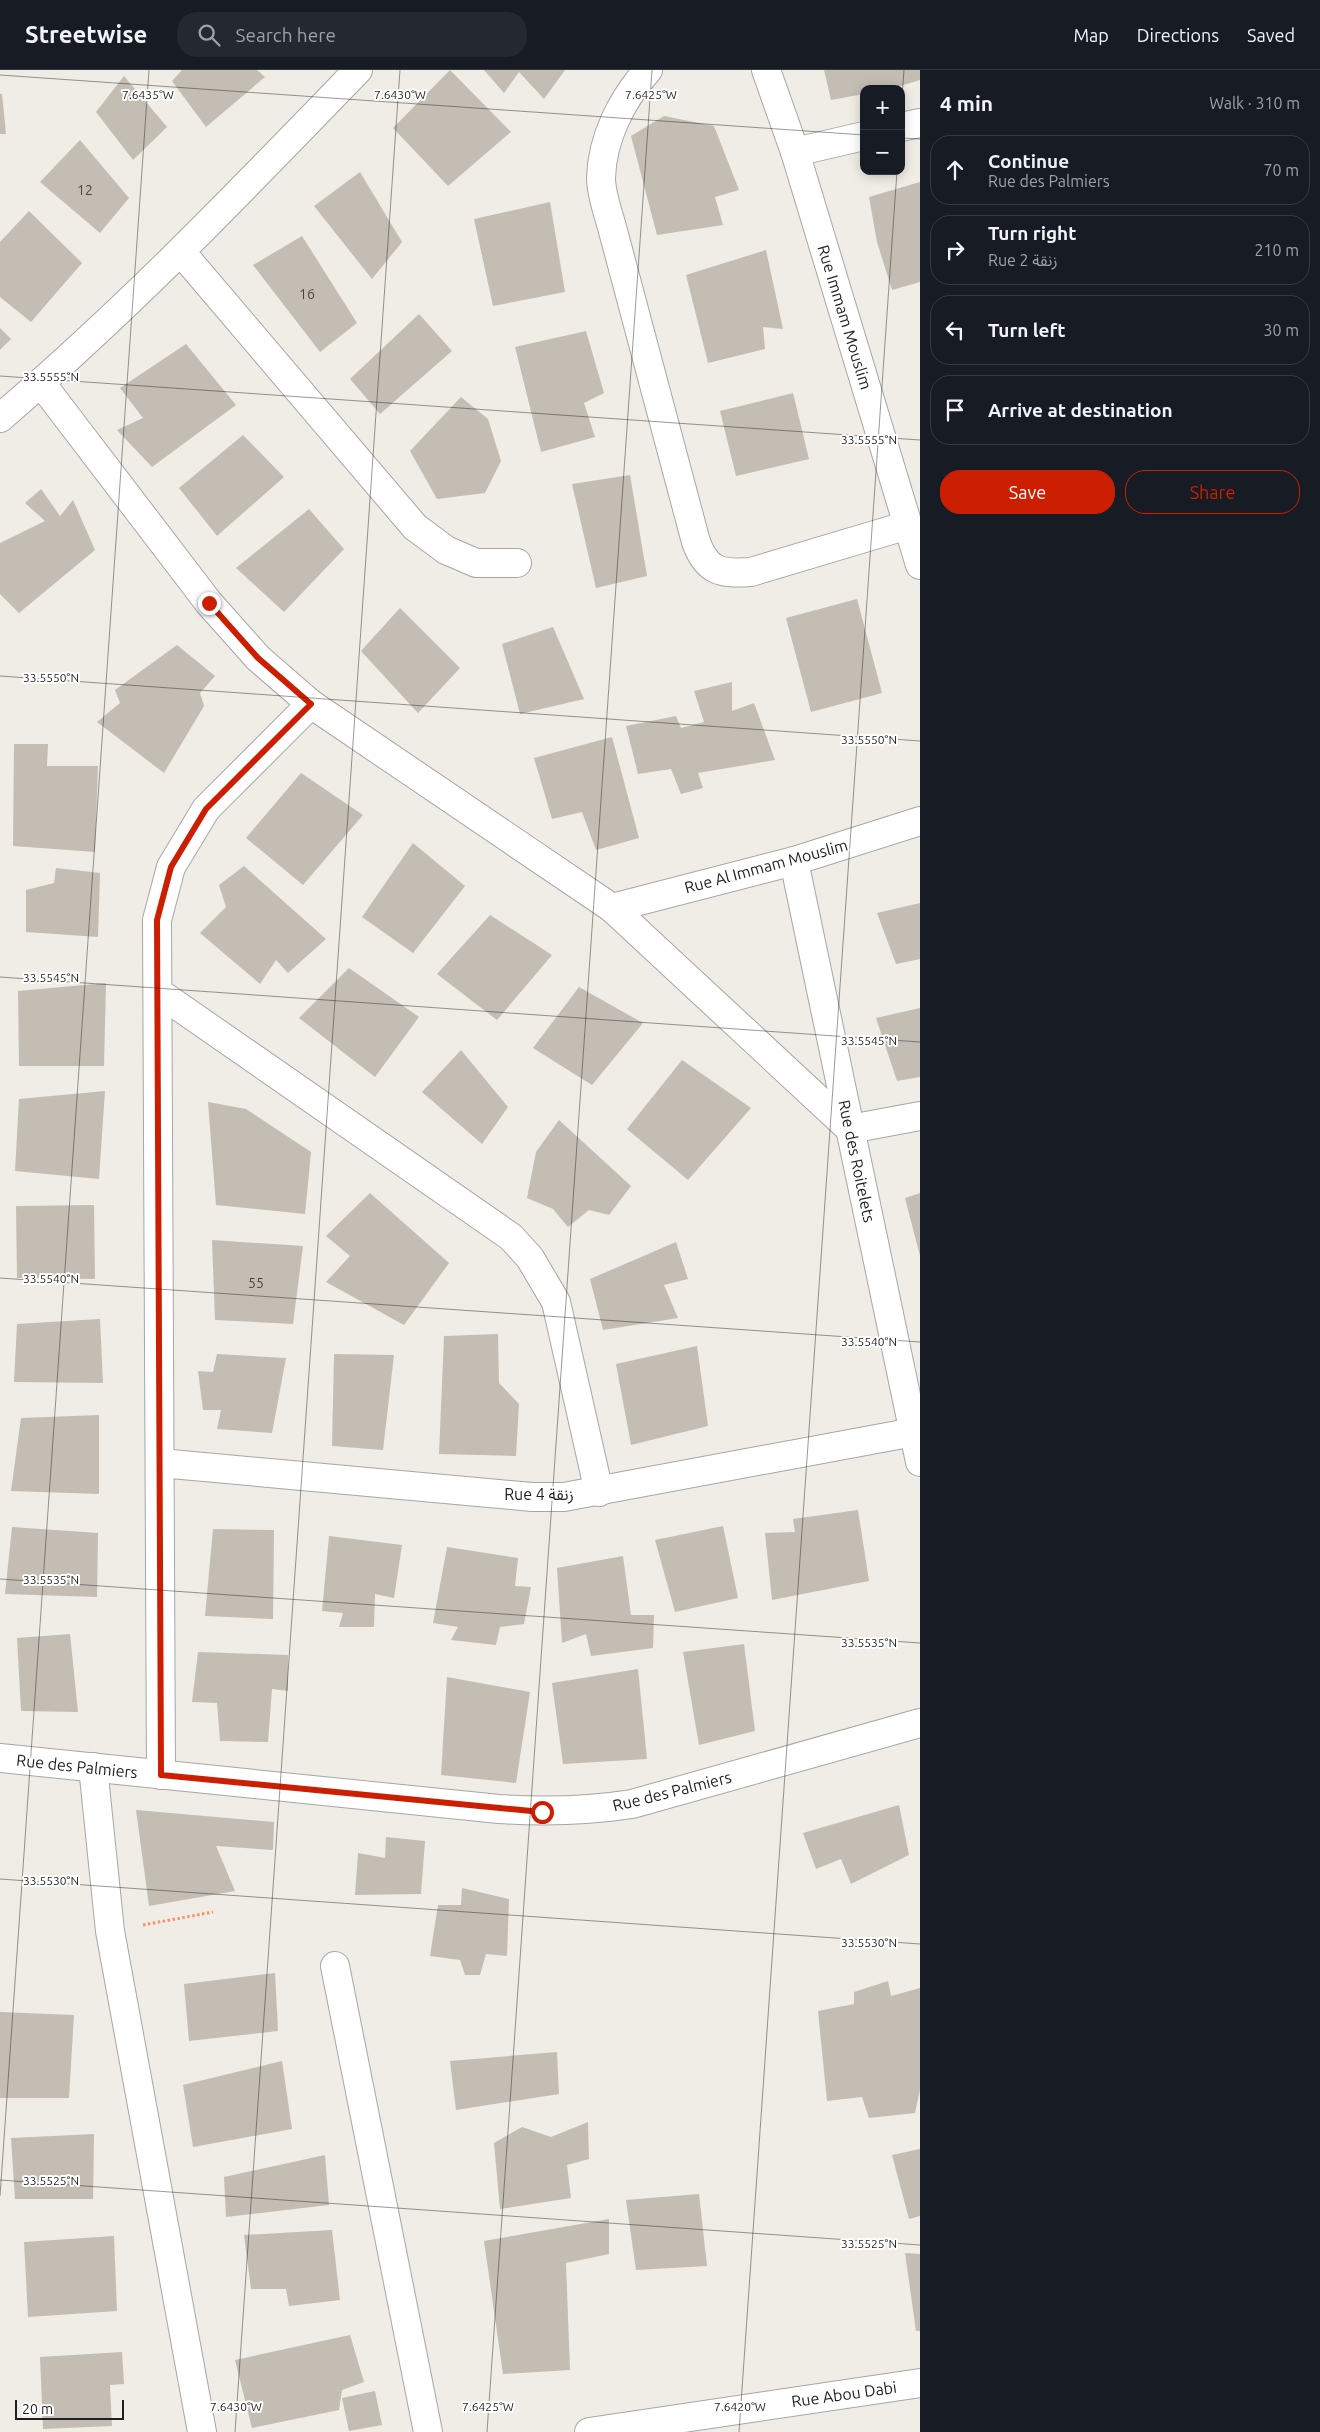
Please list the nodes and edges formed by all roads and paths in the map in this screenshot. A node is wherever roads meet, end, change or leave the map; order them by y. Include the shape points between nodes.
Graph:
1 (358, 70) edge
2 (648, 70) edge
3 (766, 70) edge
4 (920, 123) edge
5 (905, 126) edge
6 (860, 137) edge
7 (795, 152) junction
8 (181, 252) junction
9 (41, 383) junction
10 (0, 418) edge
11 (908, 525) junction
12 (517, 563) dead end
13 (920, 565) edge
14 (311, 704) junction
15 (920, 821) edge
16 (794, 861) junction
17 (612, 908) junction
18 (158, 992) junction
19 (920, 1116) edge
20 (850, 1129) junction
21 (908, 1345) edge
22 (914, 1432) junction
23 (920, 1462) edge
24 (160, 1463) junction
25 (599, 1492) junction
26 (920, 1723) edge
27 (0, 1758) edge
28 (94, 1767) junction
29 (161, 1775) junction
30 (213, 1912) dead end
31 (110, 1931) junction
32 (335, 1966) dead end
33 (920, 2383) edge
34 (202, 2432) edge
35 (428, 2432) edge
36 (589, 2432) edge

1 - 8 street
2 - 11 street via 632,88 606,142 601,180 703,560 713,568 731,574 751,572
3 - 7 street, Rue Immam Mouslim
4 - 5 street
6 - 7 street
7 - 11 street, Rue Immam Mouslim
8 - 9 street
8 - 12 street via 415,527 446,550 476,563
9 - 10 street
9 - 14 street via 209,603 258,658
11 - 13 street, Rue Immam Mouslim
14 - 17 street
14 - 18 street via 206,809 171,867 157,920
15 - 16 street, Rue Al Immam Mouslim
16 - 17 street, Rue Al Immam Mouslim
16 - 20 street, Rue des Roitelets
17 - 20 street
18 - 24 street
18 - 25 street via 511,1237 530,1258 556,1302
19 - 20 street
20 - 21 street, Rue des Roitelets
21 - 22 street, Rue des Roitelets
22 - 23 street, Rue des Roitelets
22 - 25 street, Rue 4 زنقة
24 - 25 street, Rue 4 زنقة via 532,1498
24 - 29 street
26 - 29 street, Rue des Palmiers via 632,1804 586,1811 500,1809
27 - 28 street, Rue des Palmiers
28 - 29 street, Rue des Palmiers
28 - 31 street
30 - 31 path
31 - 34 street
32 - 35 street
33 - 36 street, Rue Abou Dabi

